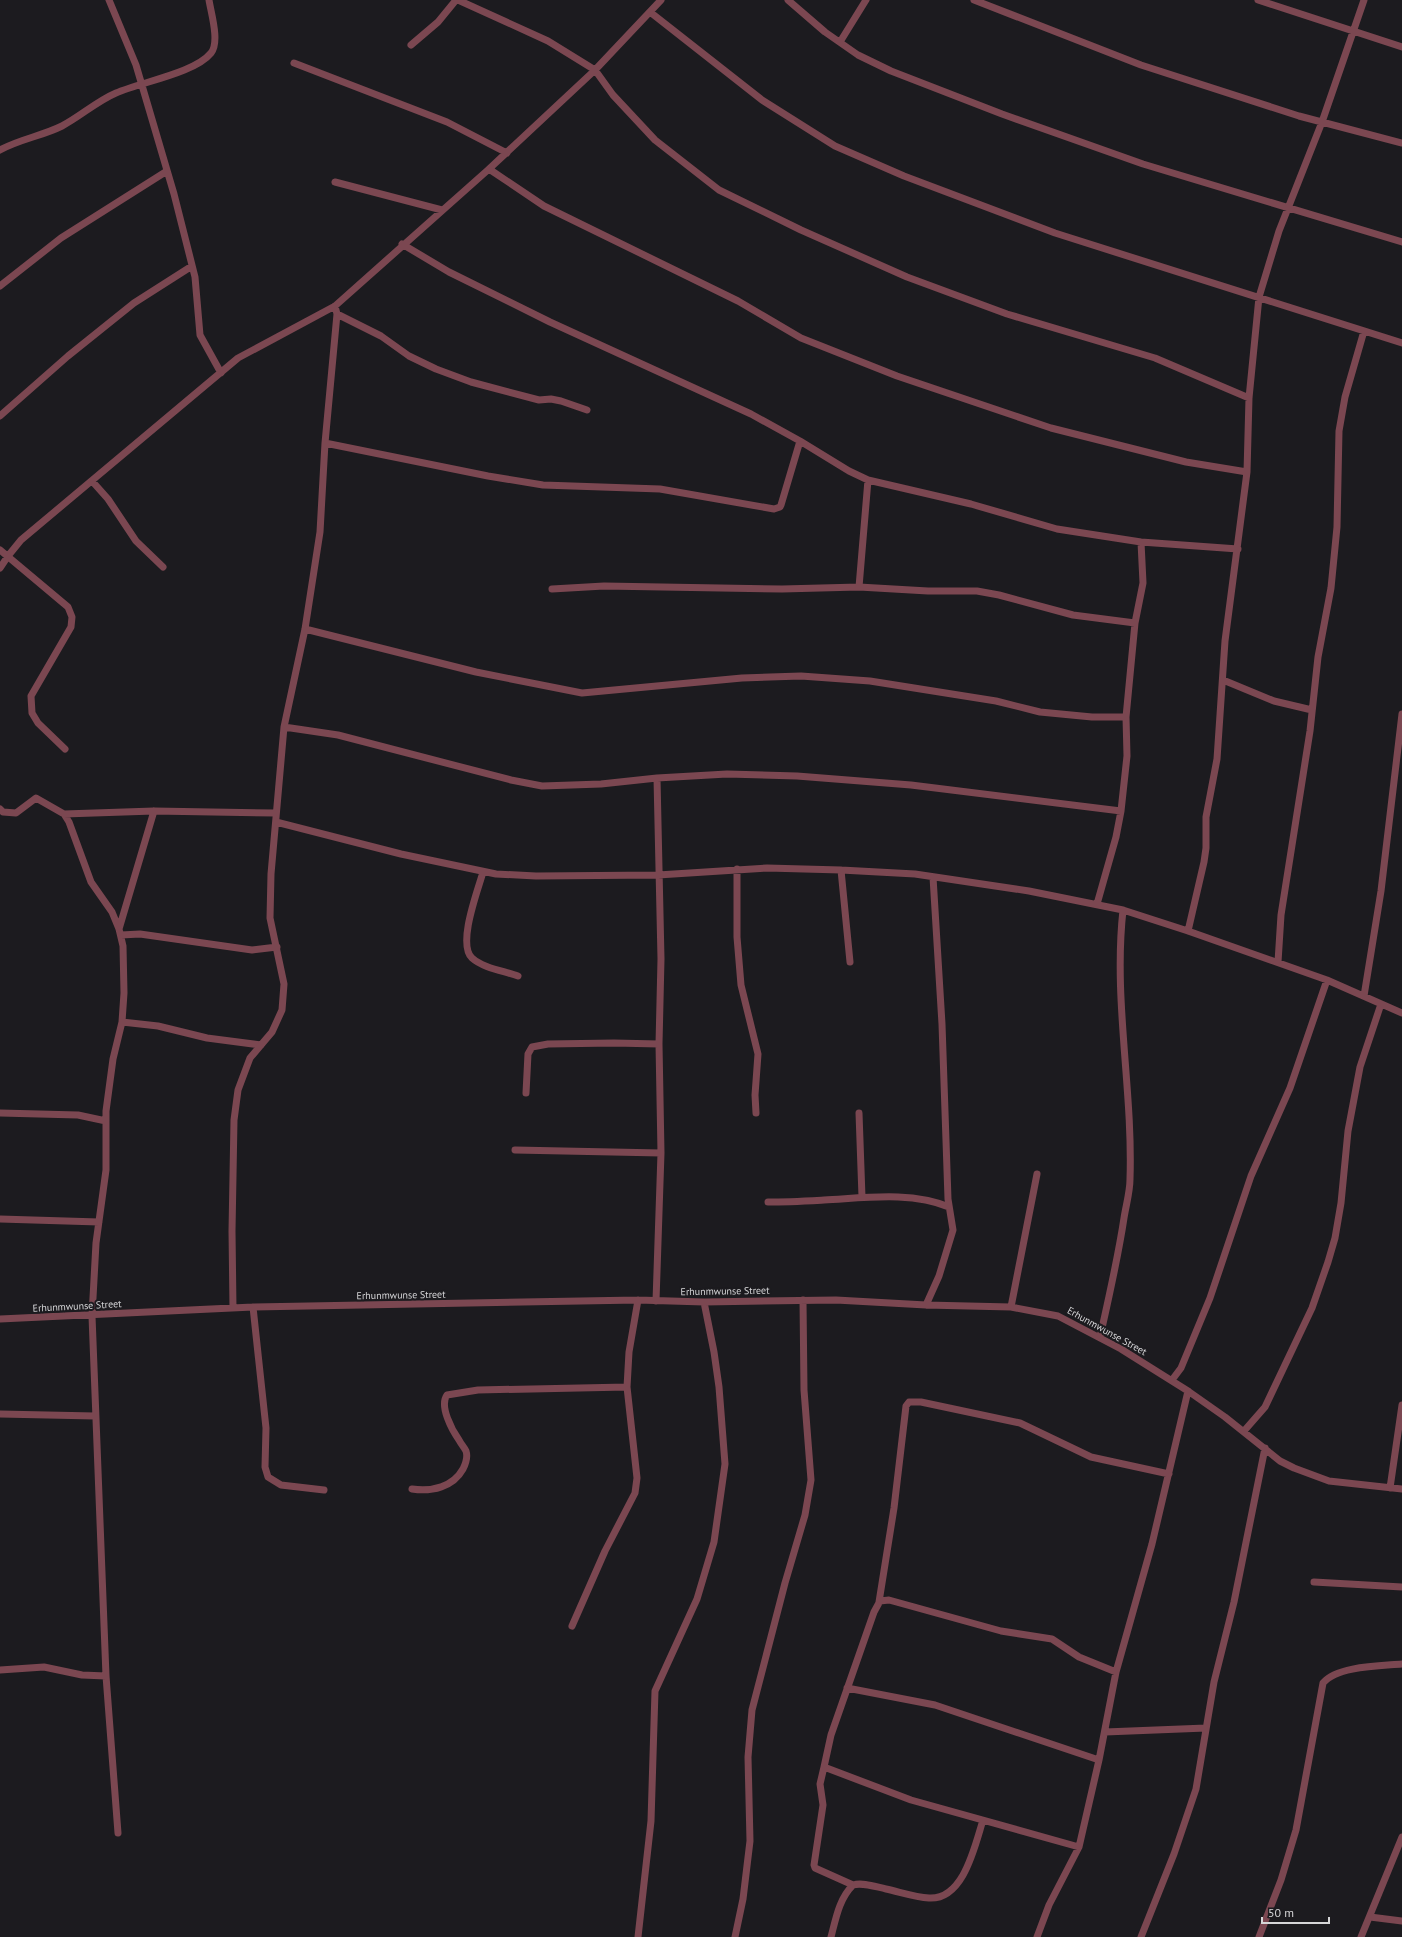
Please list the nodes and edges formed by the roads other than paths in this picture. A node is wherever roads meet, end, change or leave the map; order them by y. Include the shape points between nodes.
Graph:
1 (109, 0) edge
2 (209, 0) edge
3 (457, 0) edge
4 (788, 0) edge
5 (866, 0) edge
6 (974, 0) edge
7 (1258, 0) edge
8 (1364, 0) edge
9 (659, 1) edge
10 (650, 12) junction
11 (1352, 31) junction
12 (840, 42) junction
13 (411, 46) dead end
14 (1402, 47) edge
15 (294, 62) dead end
16 (595, 70) junction
17 (141, 84) junction
18 (1322, 122) junction
19 (1402, 143) edge
20 (0, 150) edge
21 (507, 152) junction
22 (489, 169) junction
23 (167, 171) junction
24 (335, 182) dead end
25 (1287, 208) junction
26 (442, 210) junction
27 (1402, 242) edge
28 (402, 244) junction
29 (192, 266) junction
30 (0, 286) edge
31 (1259, 297) junction
32 (335, 306) junction
33 (336, 314) junction
34 (1364, 331) junction
35 (1402, 343) edge
36 (221, 373) junction
37 (1249, 398) junction
38 (587, 410) dead end
39 (0, 416) edge
40 (800, 441) junction
41 (324, 443) junction
42 (1247, 472) junction
43 (868, 480) junction
44 (92, 481) junction
45 (1141, 542) junction
46 (0, 550) edge
47 (1238, 550) junction
48 (8, 556) junction
49 (163, 567) dead end
50 (0, 568) edge
51 (859, 587) junction
52 (552, 589) dead end
53 (1135, 624) junction
54 (306, 629) junction
55 (1223, 680) junction
56 (1312, 710) junction
57 (1402, 714) edge
58 (1126, 717) junction
59 (284, 727) junction
60 (65, 749) dead end
61 (657, 778) junction
62 (0, 809) edge
63 (154, 811) junction
64 (1121, 811) junction
65 (276, 813) junction
66 (64, 814) junction
67 (276, 822) junction
68 (737, 869) junction
69 (842, 870) junction
70 (483, 872) junction
71 (658, 875) junction
72 (933, 877) junction
73 (1097, 904) junction
74 (1123, 910) junction
75 (1188, 931) junction
76 (120, 932) junction
77 (277, 947) junction
78 (850, 962) dead end
79 (1278, 962) junction
80 (518, 976) dead end
81 (1327, 980) junction
82 (1364, 996) junction
83 (1381, 1004) junction
84 (1402, 1014) edge
85 (122, 1022) junction
86 (659, 1044) junction
87 (261, 1045) junction
88 (526, 1093) dead end
89 (0, 1113) edge
90 (756, 1113) dead end
91 (859, 1113) dead end
92 (106, 1121) junction
93 (515, 1150) dead end
94 (661, 1153) junction
95 (1037, 1174) dead end
96 (862, 1198) junction
97 (768, 1202) dead end
98 (949, 1207) junction
99 (0, 1219) edge
100 (99, 1222) junction
101 (638, 1300) junction
102 (803, 1300) junction
103 (656, 1301) junction
104 (704, 1302) junction
105 (926, 1305) junction
106 (253, 1307) junction
107 (1012, 1307) junction
108 (233, 1308) junction
109 (92, 1316) junction
110 (0, 1320) edge
111 (1100, 1337) junction
112 (1172, 1380) junction
113 (627, 1387) junction
114 (1188, 1391) junction
115 (1402, 1406) edge
116 (0, 1414) edge
117 (95, 1416) junction
118 (1244, 1431) junction
119 (1265, 1448) junction
120 (1169, 1474) junction
121 (1390, 1488) junction
122 (412, 1489) dead end
123 (1402, 1489) edge
124 (324, 1490) dead end
125 (1314, 1582) dead end
126 (1402, 1587) edge
127 (879, 1602) junction
128 (572, 1626) dead end
129 (1402, 1664) edge
130 (0, 1670) edge
131 (1116, 1672) junction
132 (106, 1676) junction
133 (847, 1688) junction
134 (1206, 1728) junction
135 (1105, 1732) junction
136 (1099, 1760) junction
137 (824, 1767) junction
138 (984, 1820) junction
139 (118, 1833) dead end
140 (1401, 1840) edge
141 (1079, 1847) junction
142 (853, 1885) junction
143 (1370, 1917) junction
144 (1402, 1920) edge
145 (638, 1937) edge
146 (735, 1937) edge
147 (831, 1937) edge
148 (1037, 1937) edge
149 (1141, 1937) edge
150 (1259, 1937) edge
151 (1361, 1937) edge

1 - 17 street via 136,65
2 - 17 street via 215,31 212,52 204,60 188,68
3 - 13 street via 438,22
3 - 16 street via 548,41
4 - 12 street
5 - 12 street
6 - 18 street via 1141,65
7 - 11 street
8 - 11 street
9 - 10 street
10 - 16 street
10 - 31 street via 762,100 835,146 904,176 1055,233
11 - 14 street
11 - 18 street
12 - 25 street via 858,55 891,70 1002,114 1143,164
15 - 21 street via 447,122
16 - 21 street
16 - 37 street via 613,95 655,140 719,190 907,277 1007,314 1155,358
17 - 20 street via 117,92 62,126
17 - 23 street
18 - 19 street
18 - 25 street
21 - 22 street
22 - 26 street
22 - 42 street via 544,206 738,301 801,338 897,376 1051,428 1186,462
23 - 29 street
23 - 30 street via 60,238
24 - 26 street
25 - 27 street
25 - 31 street
26 - 28 street
28 - 32 street
28 - 40 street via 449,272 550,322 752,414
29 - 36 street via 200,335
29 - 39 street via 134,303 68,356
31 - 34 street
31 - 37 street
32 - 33 street
32 - 36 street via 238,358
33 - 38 street via 382,336 409,356 436,369 471,382 539,400 561,400
33 - 41 street
34 - 35 street
34 - 56 street via 1345,397 1339,431 1337,527 1331,588 1318,657
36 - 44 street
37 - 42 street
40 - 41 street via 781,505 774,509 660,489 543,485
40 - 43 street via 849,472
41 - 54 street via 320,532
42 - 47 street
43 - 45 street via 971,504 1057,529
43 - 51 street
44 - 48 street via 21,540
44 - 49 street via 108,499 136,541
45 - 47 street
45 - 53 street via 1143,583
46 - 48 street
47 - 55 street via 1225,641
48 - 50 street
48 - 60 street via 68,607 72,617 71,626 31,696 32,713 38,723
51 - 52 street via 782,589 604,586
51 - 53 street via 977,591 1073,615
53 - 58 street
54 - 58 street via 476,672 582,692 742,678 801,676 870,681 996,701 1040,712
54 - 59 street
55 - 56 street via 1274,701
55 - 75 street via 1217,759 1206,817 1206,848
56 - 79 street via 1282,916
57 - 82 street via 1381,891
58 - 64 street via 1127,756
59 - 61 street via 338,735 542,786 600,784
59 - 65 street
61 - 64 street via 727,774 798,776 912,785
61 - 71 street
62 - 66 street via 3,812 16,813 36,798
63 - 65 street
63 - 66 street
63 - 76 street
64 - 73 street
65 - 67 street
66 - 76 street via 91,882 112,912
67 - 70 street
67 - 77 street via 270,918
68 - 69 street
68 - 71 street
68 - 90 street via 737,938 741,985 758,1054
69 - 72 street
69 - 78 street
70 - 71 street via 536,876
70 - 80 street via 468,925 466,947 471,958 480,964
71 - 86 street via 661,959
72 - 73 street
72 - 98 street
73 - 74 street
74 - 75 street
74 - 111 street via 1120,982 1130,1121 1130,1181
75 - 79 street
76 - 77 street via 252,950
76 - 85 street via 123,946
77 - 87 street via 284,984 282,1010 272,1032
79 - 81 street
81 - 82 street
81 - 112 street via 1290,1088 1251,1176 1210,1298 1180,1368
82 - 83 street
83 - 84 street
83 - 118 street via 1360,1067 1348,1131 1340,1210 1330,1256 1312,1308 1265,1406
85 - 87 street
85 - 92 street via 113,1059
86 - 88 street via 548,1044 532,1047 528,1054
86 - 94 street
87 - 108 street via 250,1058 238,1090 234,1120
89 - 92 street via 78,1115
91 - 96 street
92 - 100 street via 106,1170
93 - 94 street
94 - 103 street
95 - 107 street
96 - 97 street
96 - 98 street via 904,1198
98 - 105 street via 953,1223 952,1238
99 - 100 street
100 - 109 street
101 - 103 street, Erhunmwunse Street
101 - 106 street, Erhunmwunse Street
101 - 113 street via 629,1352
102 - 104 street, Erhunmwunse Street
102 - 105 street, Erhunmwunse Street
102 - 146 street via 804,1390 811,1480 805,1515 784,1583 752,1710 748,1758 750,1841 743,1899
103 - 104 street, Erhunmwunse Street
104 - 145 street via 718,1380 725,1464 714,1542 699,1592 655,1691 652,1821
105 - 107 street, Erhunmwunse Street
106 - 108 street, Erhunmwunse Street
106 - 124 street via 266,1428 265,1467 268,1477 281,1485
107 - 111 street, Erhunmwunse Street via 1058,1316
108 - 109 street, Erhunmwunse Street
109 - 110 street, Erhunmwunse Street
109 - 117 street
111 - 112 street, Erhunmwunse Street
112 - 114 street, Erhunmwunse Street
113 - 122 street via 478,1390 447,1395 443,1406 466,1450 467,1459 459,1476 450,1484 429,1490
113 - 128 street via 637,1478 635,1493 605,1551
114 - 118 street, Erhunmwunse Street
114 - 120 street
115 - 121 street
116 - 117 street
117 - 132 street
118 - 119 street, Erhunmwunse Street
119 - 121 street, Erhunmwunse Street via 1294,1468 1329,1481
119 - 134 street
120 - 127 street via 1091,1457 1020,1423 920,1402 909,1402 906,1406 894,1508
120 - 131 street
121 - 123 street, Erhunmwunse Street
125 - 126 street
127 - 131 street via 889,1600 1000,1631 1052,1639 1079,1657
127 - 133 street
129 - 150 street via 1340,1672 1328,1677 1323,1683 1296,1830 1281,1880
130 - 132 street via 44,1667 82,1675
131 - 135 street
132 - 139 street
133 - 136 street via 935,1705
133 - 137 street via 831,1735
134 - 135 street
134 - 149 street via 1196,1789 1174,1854
135 - 136 street
136 - 141 street
137 - 138 street via 911,1800
137 - 142 street via 820,1784 823,1806 814,1865 815,1868
138 - 141 street
138 - 142 street via 968,1868 942,1896 929,1898 865,1885
140 - 143 street
141 - 148 street via 1049,1905
142 - 147 street via 840,1905
143 - 144 street
143 - 151 street

